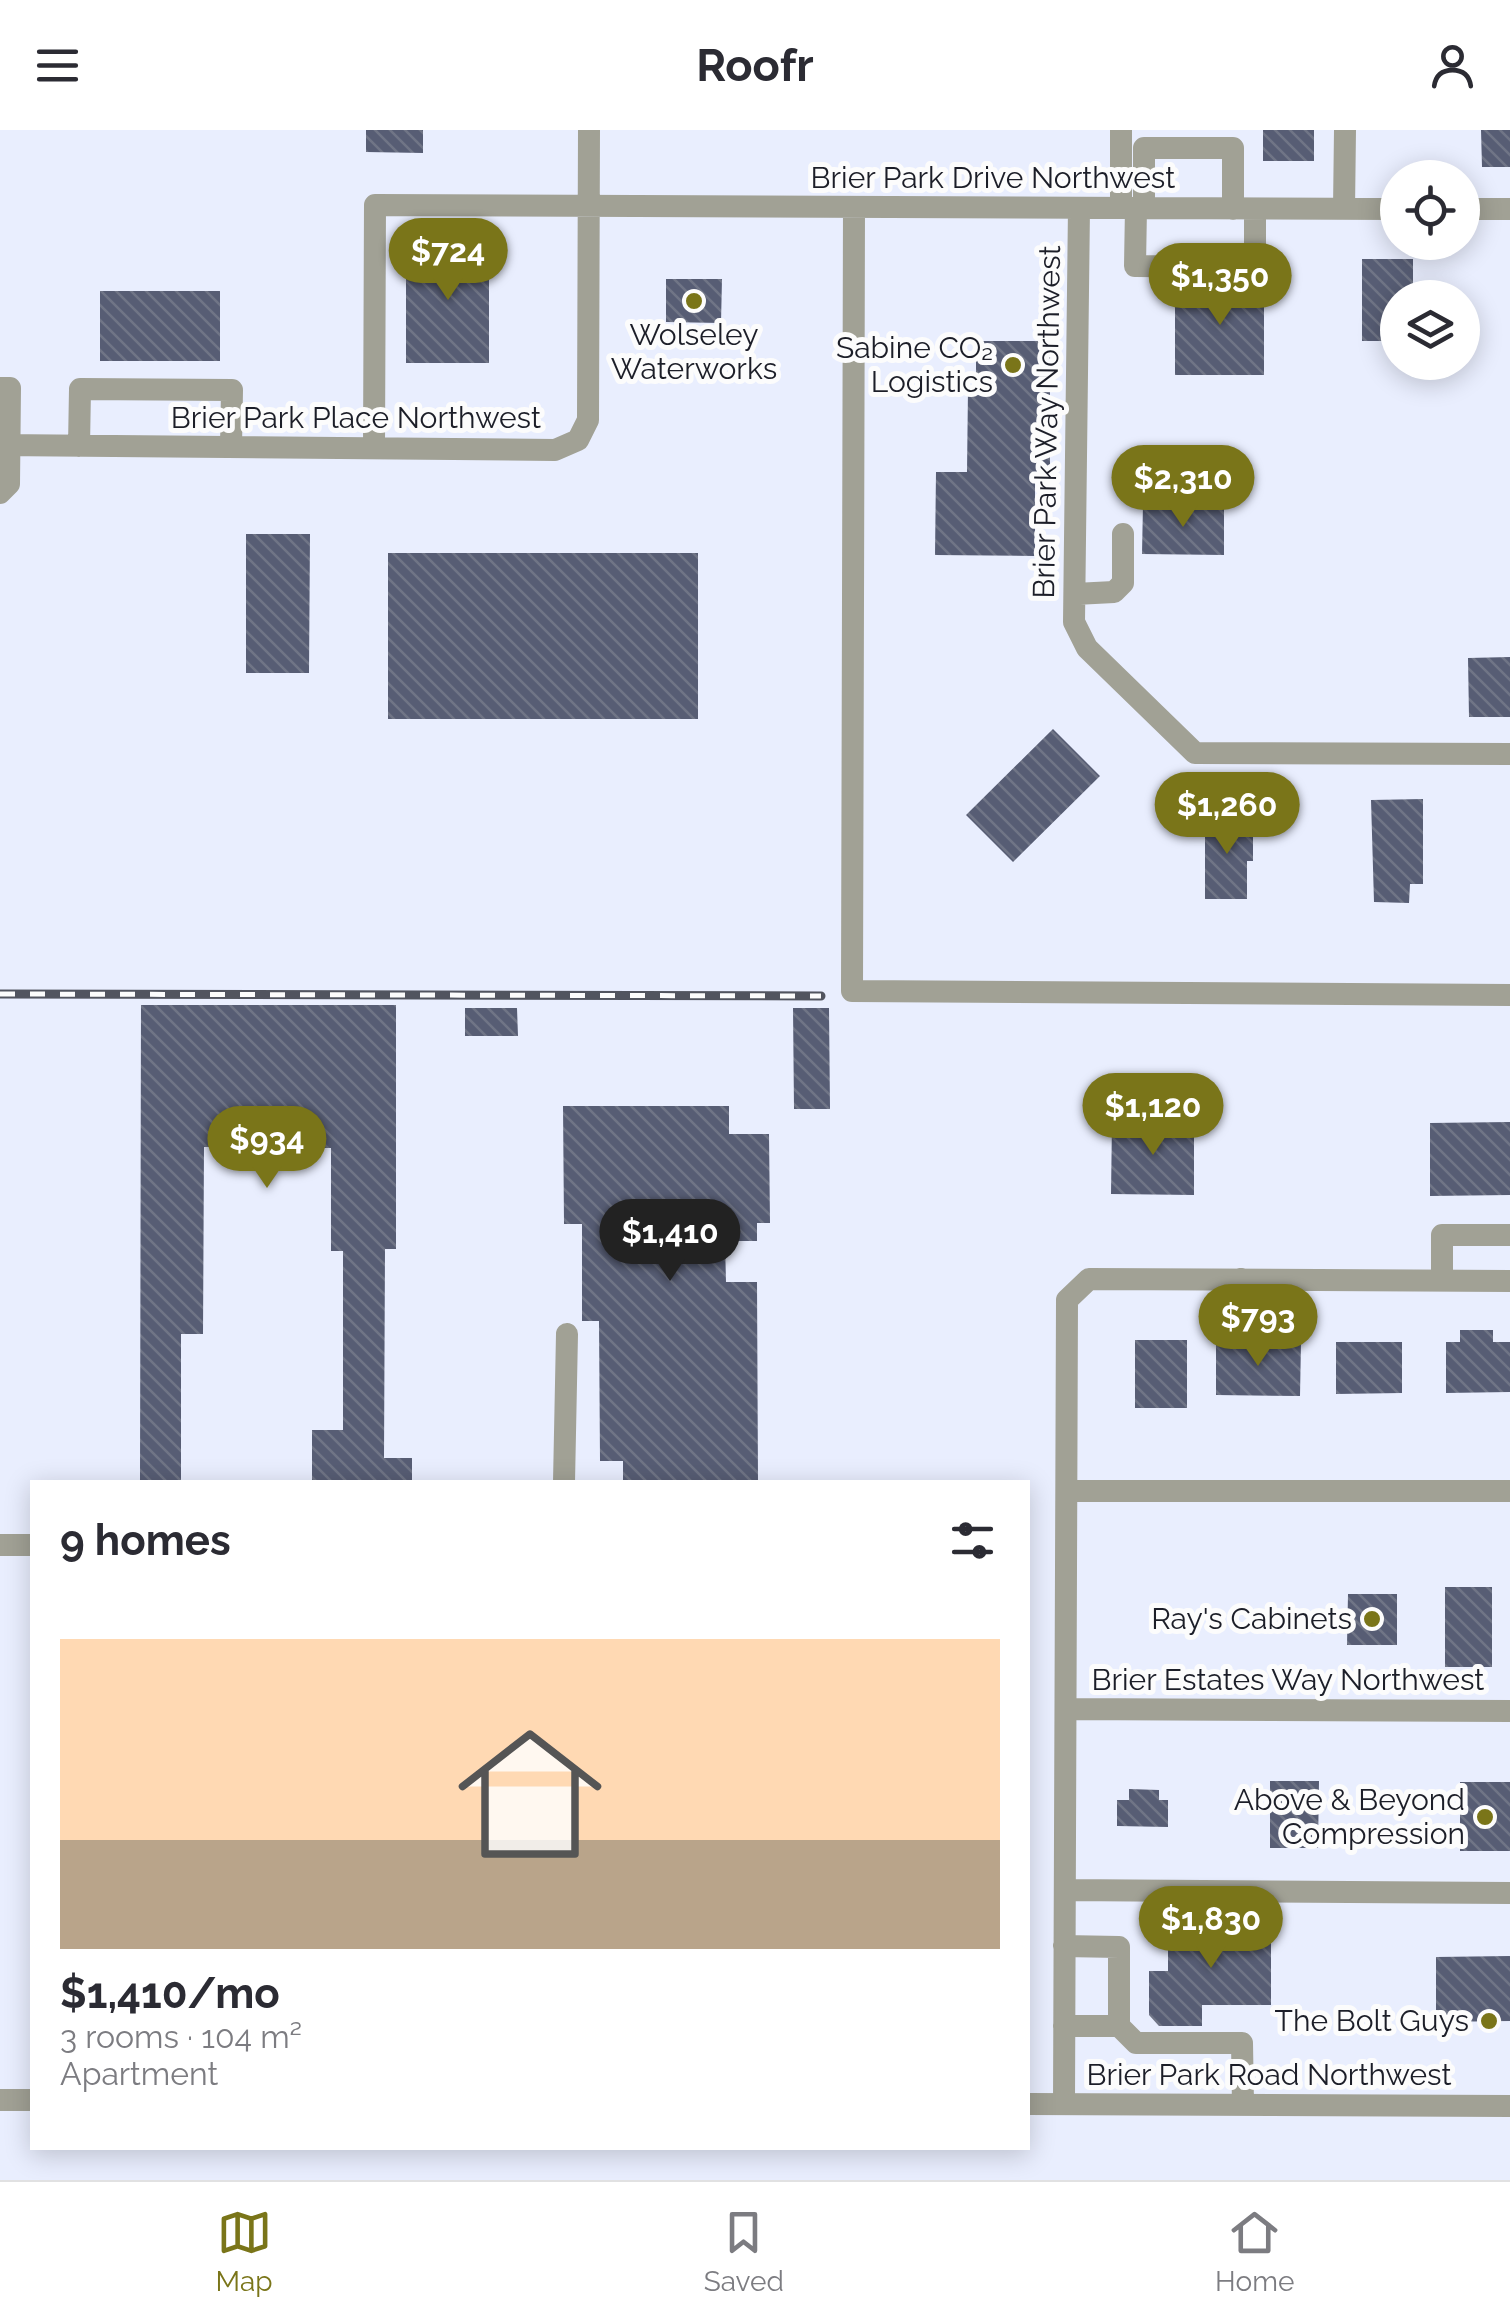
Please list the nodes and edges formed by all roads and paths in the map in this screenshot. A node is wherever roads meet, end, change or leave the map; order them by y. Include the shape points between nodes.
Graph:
1 (589, 130) edge
2 (1121, 130) edge
3 (1345, 130) edge
4 (589, 206) junction
5 (854, 207) junction
6 (1079, 208) junction
7 (1133, 208) junction
8 (1244, 208) junction
9 (1344, 209) junction
10 (1380, 209) edge
11 (1480, 209) edge
12 (1510, 210) edge
13 (0, 388) edge
14 (5, 445) edge
15 (79, 446) junction
16 (231, 447) junction
17 (374, 448) junction
18 (0, 493) edge
19 (1123, 534) dead end
20 (1075, 594) junction
21 (1510, 754) edge
22 (1510, 995) edge
23 (1510, 1235) edge
24 (1241, 1280) junction
25 (1442, 1280) junction
26 (1510, 1281) edge
27 (1241, 1327) dead end
28 (567, 1334) dead end
29 (564, 1480) edge
30 (1067, 1491) junction
31 (1510, 1491) edge
32 (0, 1544) edge
33 (30, 1545) edge
34 (1066, 1708) junction
35 (1510, 1711) edge
36 (1065, 1890) junction
37 (1510, 1893) edge
38 (1064, 1946) junction
39 (1064, 2026) junction
40 (1119, 2026) junction
41 (0, 2100) edge
42 (30, 2100) edge
43 (1030, 2104) edge
44 (1064, 2104) junction
45 (1243, 2105) junction
46 (1510, 2106) edge

1 - 4 street, Brier Park Place Northwest
2 - 7 street
3 - 9 street
4 - 5 street, Brier Park Drive Northwest
4 - 17 street, Brier Park Place Northwest via 588,420 578,440 556,450
4 - 17 street, Brier Park Drive Northwest via 374,205
5 - 6 street, Brier Park Drive Northwest
5 - 22 street via 852,991
6 - 7 street, Brier Park Drive Northwest
6 - 20 street, Brier Park Way Northwest
7 - 8 street, Brier Park Drive Northwest
7 - 8 street via 1144,148 1233,148
7 - 8 street via 1136,266 1255,267
8 - 9 street, Brier Park Drive Northwest
9 - 10 street, Brier Park Drive Northwest
11 - 12 street
13 - 14 street via 10,388
14 - 15 street, Brier Park Place Northwest
14 - 18 street via 9,484
15 - 16 street, Brier Park Place Northwest
15 - 16 street via 80,388 232,390
16 - 17 street, Brier Park Place Northwest
19 - 20 street via 1123,583 1114,592
20 - 21 street, Brier Park Way Northwest via 1074,622 1087,648 1195,753
23 - 25 street via 1442,1235
24 - 25 street
24 - 27 street
24 - 30 street via 1090,1279 1068,1300
25 - 26 street
28 - 29 street
30 - 31 street
30 - 34 street
32 - 33 street
34 - 35 street, Brier Estates Way Northwest
34 - 36 street
36 - 37 street
36 - 38 street
38 - 39 street
38 - 40 street via 1119,1947
39 - 40 street
39 - 44 street
40 - 45 street via 1136,2043 1242,2043
41 - 42 street
43 - 44 street, Brier Park Road Northwest
44 - 45 street, Brier Park Road Northwest
45 - 46 street, Brier Park Road Northwest

